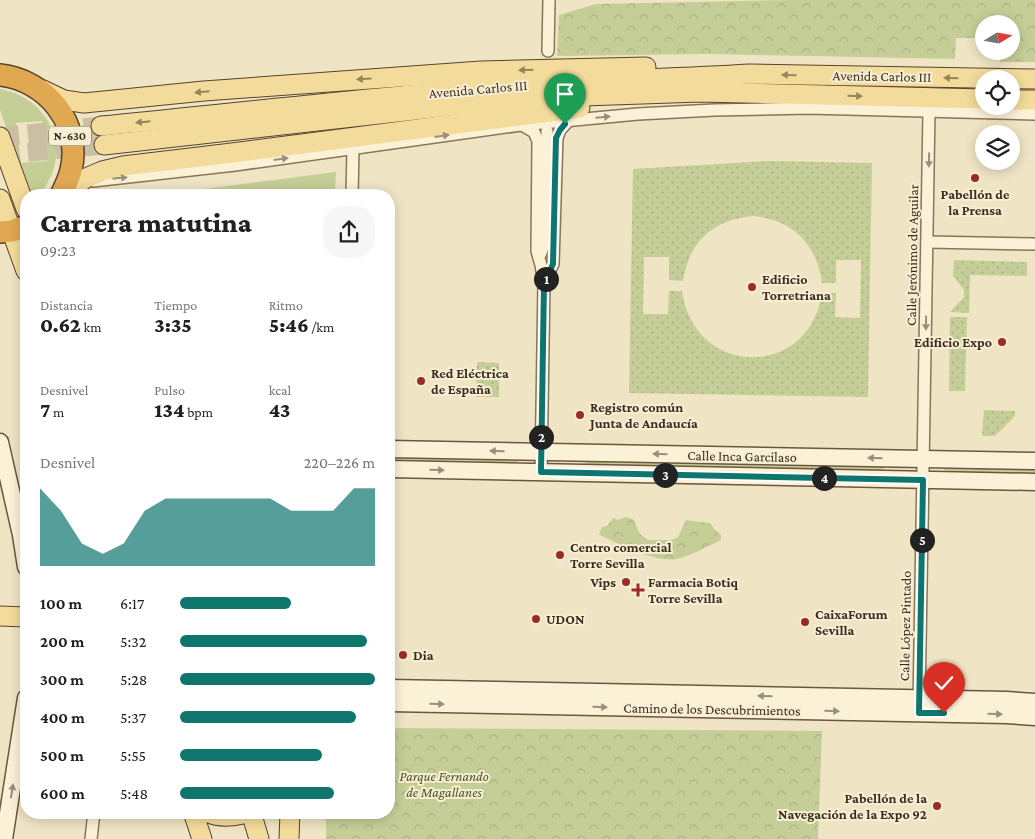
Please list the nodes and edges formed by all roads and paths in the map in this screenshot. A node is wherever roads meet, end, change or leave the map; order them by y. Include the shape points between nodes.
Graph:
1 (547, 2) edge
2 (548, 52) dead end
3 (750, 74) junction
4 (0, 75) edge
5 (1035, 79) edge
6 (35, 87) junction
7 (701, 92) junction
8 (975, 99) edge
9 (1020, 100) edge
10 (1035, 100) edge
11 (930, 111) junction
12 (1035, 114) edge
13 (569, 120) junction
14 (522, 125) junction
15 (101, 126) tunnel mouth
16 (547, 132) dead end
17 (0, 137) edge
18 (104, 145) tunnel mouth
19 (353, 149) junction
20 (66, 189) edge
21 (70, 189) edge
22 (72, 189) edge
23 (352, 189) edge
24 (20, 192) edge
25 (0, 199) edge
26 (9, 232) edge
27 (927, 242) junction
28 (1035, 244) edge
29 (20, 257) edge
30 (546, 266) junction
31 (0, 442) edge
32 (395, 449) edge
33 (541, 452) junction
34 (923, 459) junction
35 (1035, 461) edge
36 (395, 469) edge
37 (541, 472) junction
38 (923, 480) junction
39 (1035, 482) edge
40 (20, 531) edge
41 (0, 616) edge
42 (20, 617) edge
43 (395, 688) edge
44 (1035, 702) edge
45 (395, 703) edge
46 (919, 706) junction
47 (1035, 717) edge
48 (20, 764) edge
49 (93, 819) edge
50 (195, 819) edge
51 (253, 819) edge
52 (290, 819) edge
53 (4, 839) edge
54 (91, 839) edge
55 (202, 839) edge
56 (259, 839) edge
57 (289, 839) edge

1 - 2 street
5 -> 3 main road, Avenida Carlos III
3 -> 6 main road via 704,66 481,71 84,103 64,100
3 -> 15 main road, Avenida Carlos III via 521,85
4 - 6 highway, N-630 via 23,80
6 - 20 highway, N-630 via 58,108 71,136 72,168
7 -> 8 main road, Avenida Carlos III
7 - 18 main road, Avenida Carlos III via 459,105
7 - 21 main road via 123,166 86,178
9 - 10 main road
11 - 12 street
13 -> 11 street via 714,110
11 -> 27 street, Calle Jerónimo de Aguilar
13 - 14 street
13 - 30 street via 556,138 553,264
19 -> 14 street
14 - 30 street via 534,132 538,141 537,251
16 - 30 street via 546,238 541,250
17 - 24 main road
22 -> 19 street via 88,182
19 - 23 street
25 - 26 main road
26 - 29 main road
27 - 28 street
27 -> 34 street, Calle Jerónimo de Aguilar
30 - 33 street
31 - 40 street
33 -> 32 street, Calle Inca Garcilaso
34 -> 33 street, Calle Inca Garcilaso
33 - 37 street
34 - 35 street, Calle Inca Garcilaso
34 - 38 street, Calle Jerónimo de Aguilar
36 -> 37 street, Calle Inca Garcilaso
37 - 38 street, Calle Inca Garcilaso
38 - 39 street, Calle Inca Garcilaso
38 - 46 street, Calle López Pintado
41 - 42 main road
46 -> 43 street, Camino de los Descubrimientos
44 - 46 street, Camino de los Descubrimientos via 1006,700
45 -> 46 street, Camino de los Descubrimientos
46 -> 47 street, Camino de los Descubrimientos
53 -> 48 street
49 - 54 street
50 - 55 main road
51 - 56 main road
52 - 57 main road

